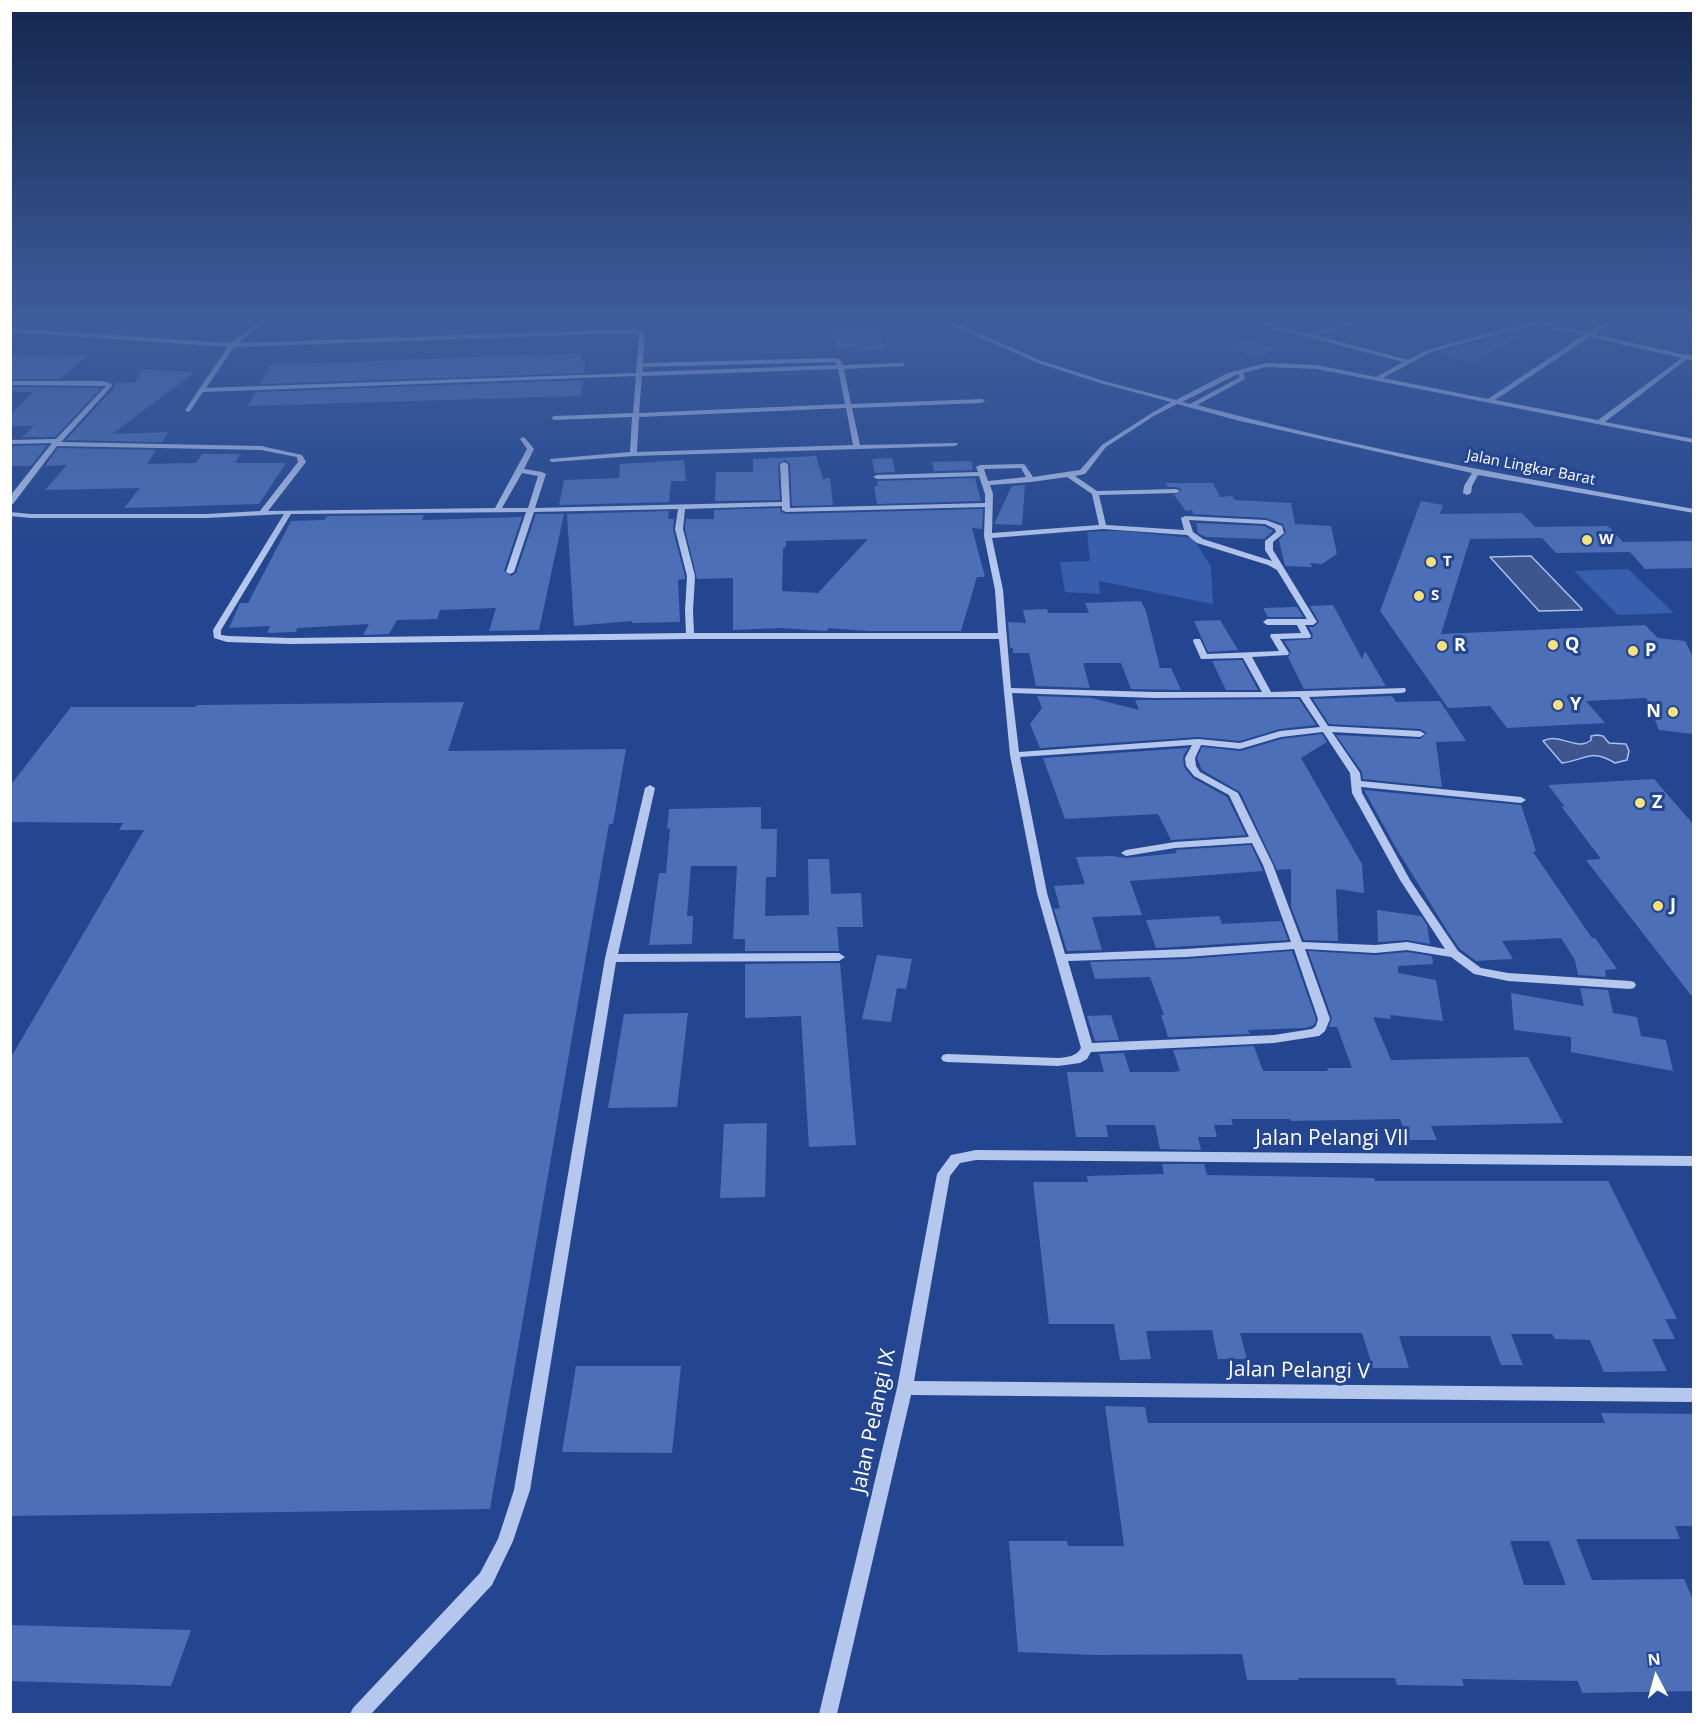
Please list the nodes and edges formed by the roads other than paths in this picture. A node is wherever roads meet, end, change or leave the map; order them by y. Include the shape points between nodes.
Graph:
1 (93, 404) edge
2 (193, 404) edge
3 (637, 404) edge
4 (916, 404) edge
5 (1173, 404) edge
6 (1182, 404) edge
7 (1196, 404) edge
8 (1502, 404) edge
9 (1626, 404) edge
10 (849, 406) junction
11 (1191, 406) junction
12 (188, 410) dead end
13 (636, 415) junction
14 (554, 418) dead end
15 (1600, 422) junction
16 (523, 439) dead end
17 (1694, 441) edge
18 (10, 442) edge
19 (57, 443) junction
20 (955, 444) dead end
21 (857, 446) junction
22 (633, 454) junction
23 (552, 460) dead end
24 (784, 464) dead end
25 (520, 471) junction
26 (1476, 472) junction
27 (981, 474) junction
28 (1069, 475) junction
29 (876, 477) dead end
30 (1031, 480) junction
31 (985, 483) junction
32 (1176, 491) dead end
33 (1095, 493) junction
34 (1467, 493) dead end
35 (10, 501) edge
36 (785, 504) junction
37 (988, 505) junction
38 (682, 507) junction
39 (529, 510) junction
40 (497, 511) junction
41 (1694, 511) edge
42 (262, 513) junction
43 (289, 513) junction
44 (10, 514) edge
45 (1103, 527) junction
46 (1189, 533) junction
47 (988, 536) junction
48 (1280, 570) junction
49 (510, 572) dead end
50 (1267, 622) dead end
51 (1300, 622) junction
52 (690, 636) junction
53 (1003, 636) junction
54 (1197, 641) dead end
55 (1246, 655) junction
56 (1007, 690) junction
57 (1402, 690) dead end
58 (1303, 694) junction
59 (1268, 695) junction
60 (1328, 729) junction
61 (1420, 734) dead end
62 (1198, 742) junction
63 (1016, 755) junction
64 (1358, 784) junction
65 (650, 788) dead end
66 (1521, 800) dead end
67 (1256, 840) junction
68 (1126, 853) dead end
69 (1298, 945) junction
70 (1454, 954) junction
71 (838, 957) dead end
72 (611, 958) junction
73 (1060, 958) junction
74 (1630, 985) dead end
75 (1087, 1048) junction
76 (947, 1058) dead end
77 (976, 1155) joint
78 (1692, 1165) edge
79 (905, 1388) junction
80 (1694, 1395) edge
81 (359, 1714) edge
82 (828, 1714) edge

1 - 19 street
2 - 12 street
3 - 13 street
4 - 10 street
5 - 28 street via 1104,446 1082,472
6 - 11 street, Jalan Lingkar Barat
7 - 11 street
8 - 15 street
9 - 15 street
10 - 13 street
10 - 21 street
11 - 26 street, Jalan Lingkar Barat
13 - 14 street
13 - 22 street
15 - 17 street
16 - 25 street via 531,449
18 - 19 street
19 - 35 street
19 - 42 street via 261,448 300,456 302,462
20 - 21 street
21 - 22 street
22 - 23 street
24 - 36 street
25 - 39 street via 542,473
25 - 40 street
26 - 34 street
26 - 41 street, Jalan Lingkar Barat
27 - 29 street
27 - 30 street via 980,467 1023,466
27 - 31 street
28 - 30 street
28 - 33 street
30 - 31 street
31 - 37 street
32 - 33 street
33 - 45 street
36 - 37 street via 786,510
36 - 38 street
37 - 47 street
38 - 39 street
38 - 52 street via 679,529 691,576
39 - 40 street
39 - 49 street
40 - 43 street
42 - 43 street
42 - 44 street
43 - 52 street via 216,636 301,640
45 - 46 street
45 - 47 street
46 - 48 street via 1200,541 1270,563
46 - 48 street via 1185,518 1273,524 1280,533 1268,545
47 - 53 street
48 - 51 street via 1313,622
50 - 51 street
51 - 55 street via 1307,636 1274,636 1285,653
52 - 53 street
53 - 56 street
54 - 55 street via 1204,657
55 - 59 street
56 - 59 street via 1137,696
56 - 63 street
57 - 58 street
58 - 59 street
58 - 60 street
60 - 61 street
60 - 62 street via 1280,734 1240,746
60 - 64 street
62 - 63 street
62 - 67 street via 1190,758 1191,766 1197,774 1233,793
63 - 73 street via 1042,893
64 - 66 street
64 - 70 street via 1357,793 1405,880
65 - 72 street
67 - 68 street via 1175,845
67 - 69 street
69 - 70 street via 1375,949 1407,946
69 - 73 street
69 - 75 street via 1324,1018 1315,1034
70 - 74 street via 1478,971 1508,977
71 - 72 street
72 - 81 street via 522,1490 506,1541 486,1580
73 - 75 street
75 - 76 street via 1077,1060 1058,1062
77 - 78 street, Jalan Pelangi VII
77 - 79 street, Jalan Pelangi IX via 956,1159 944,1174
79 - 80 street, Jalan Pelangi V
79 - 82 street, Jalan Pelangi IX

